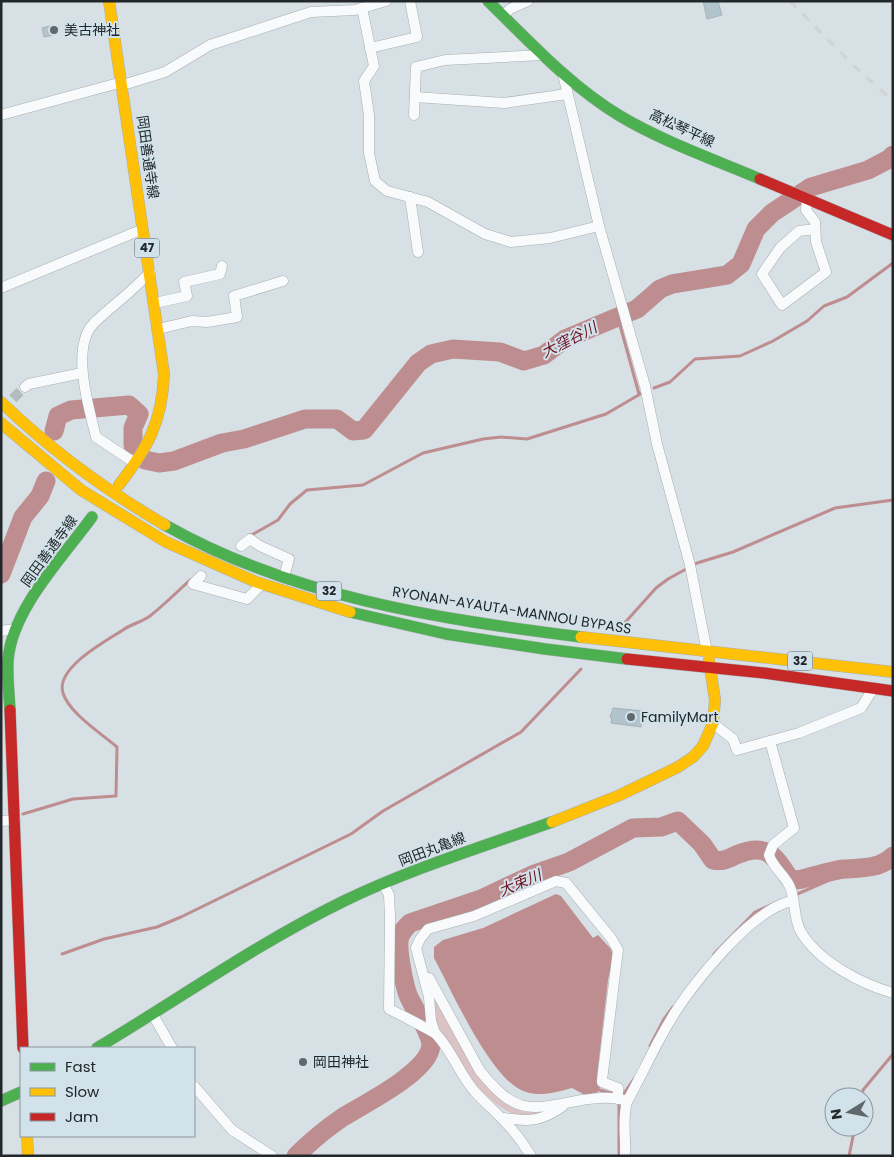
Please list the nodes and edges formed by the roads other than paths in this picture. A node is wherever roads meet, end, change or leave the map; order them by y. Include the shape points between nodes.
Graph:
1 (109, 1) edge
2 (386, 1) edge
3 (410, 1) edge
4 (488, 1) edge
5 (528, 1) edge
6 (362, 8) junction
7 (503, 16) junction
8 (370, 48) junction
9 (543, 55) junction
10 (563, 74) junction
11 (123, 85) junction
12 (567, 94) junction
13 (415, 97) junction
14 (1, 115) edge
15 (414, 116) dead end
16 (410, 197) junction
17 (801, 197) junction
18 (599, 226) junction
19 (815, 228) junction
20 (143, 229) junction
21 (893, 235) edge
22 (418, 252) dead end
23 (222, 266) dead end
24 (150, 272) junction
25 (283, 281) dead end
26 (1, 288) edge
27 (155, 303) junction
28 (158, 329) junction
29 (82, 373) junction
30 (26, 387) tunnel mouth
31 (1, 402) edge
32 (1, 423) edge
33 (136, 463) junction
34 (119, 485) dead end
35 (92, 517) dead end
36 (241, 546) dead end
37 (201, 576) dead end
38 (284, 577) junction
39 (262, 585) junction
40 (15, 629) junction
41 (1, 631) edge
42 (707, 652) junction
43 (710, 668) junction
44 (893, 672) edge
45 (873, 689) junction
46 (893, 691) edge
47 (715, 725) junction
48 (770, 741) junction
49 (15, 820) junction
50 (1, 821) edge
51 (383, 883) junction
52 (792, 898) junction
53 (424, 975) junction
54 (893, 993) edge
55 (153, 1015) junction
56 (433, 1032) junction
57 (23, 1047) edge
58 (99, 1047) edge
59 (171, 1047) edge
60 (195, 1087) edge
61 (20, 1092) edge
62 (621, 1098) junction
63 (1, 1101) edge
64 (567, 1103) junction
65 (504, 1118) junction
66 (27, 1137) edge
67 (28, 1156) edge
68 (272, 1156) edge
69 (531, 1156) edge
70 (625, 1156) edge

1 - 11 main road, 岡田善通寺線 / 47
2 - 6 street
3 - 8 street via 417,37
4 - 7 main road, 高松琴平線
5 - 7 street
6 - 8 street
6 - 11 street via 311,12 285,20 210,45 165,72
7 - 9 main road, 高松琴平線
8 - 16 street via 374,66 364,81 374,181 387,191
9 - 10 main road, 高松琴平線
9 - 13 street via 453,59 416,67
10 - 12 street
10 - 17 main road, 高松琴平線 via 620,116
11 - 14 street via 115,84
11 - 20 main road, 岡田善通寺線 / 47
12 - 13 street via 504,102
12 - 18 street
13 - 15 street
16 - 18 street via 428,202 485,234 511,242 550,238
16 - 22 street
17 - 19 street
17 - 21 main road, 高松琴平線
18 - 42 street via 645,386 690,567
19 - 19 street via 826,272 782,305 762,274 780,248 799,231
20 - 24 main road, 岡田善通寺線 / 47
20 - 26 street
23 - 27 street via 220,274 184,282 187,296
24 - 27 main road, 岡田善通寺線 / 47
24 - 29 street via 132,292 93,324 85,336
25 - 28 street via 234,296 237,317 192,321
27 - 28 main road, 岡田善通寺線 / 47
28 - 33 main road, 岡田善通寺線 / 47 via 164,396 156,427
29 - 30 street
29 - 33 street via 96,437
31 - 38 main road, RYONAN-AYAUTA-MANNOU BYPASS / 32 via 36,438 118,498 236,560
32 - 39 main road, 32 via 34,454 110,509 162,540
33 - 34 main road, 岡田善通寺線 / 47
35 - 40 main road, 岡田善通寺線 via 31,600
36 - 38 street via 250,539 289,559
37 - 39 street via 193,584 247,599
38 - 42 main road, RYONAN-AYAUTA-MANNOU BYPASS / 32 via 387,607 558,635
39 - 43 main road, 32 via 386,623 452,636 539,650
40 - 41 street
40 - 49 main road, 岡田善通寺線 via 7,682
42 - 43 main road
42 - 44 main road, RYONAN-AYAUTA-MANNOU BYPASS / 32
43 - 45 main road, 32
43 - 47 main road
45 - 46 main road, 32
45 - 48 street via 861,708
47 - 48 street via 733,739 737,750
47 - 51 main road, 岡田丸亀線 via 711,736 692,758 627,792
48 - 52 street via 794,828 769,852 790,887
49 - 50 street
49 - 57 main road, 岡田善通寺線
51 - 55 main road, 岡田丸亀線 via 286,930
51 - 56 street via 389,895 389,1009
52 - 54 street via 802,932 814,948 862,983
52 - 62 street via 764,913 716,961 670,1020
53 - 56 street
53 - 62 street via 416,948 428,929 474,916 556,881 566,883 618,950 602,1082 618,1088
53 - 64 street via 428,976 480,1071 500,1094 510,1102 531,1109
55 - 58 main road, 岡田丸亀線
55 - 59 street
56 - 65 street via 475,1092
60 - 68 street via 232,1130
61 - 63 main road
62 - 64 street via 603,1096
62 - 70 street via 626,1133
64 - 65 street via 546,1118 520,1121
65 - 69 street
66 - 67 main road

